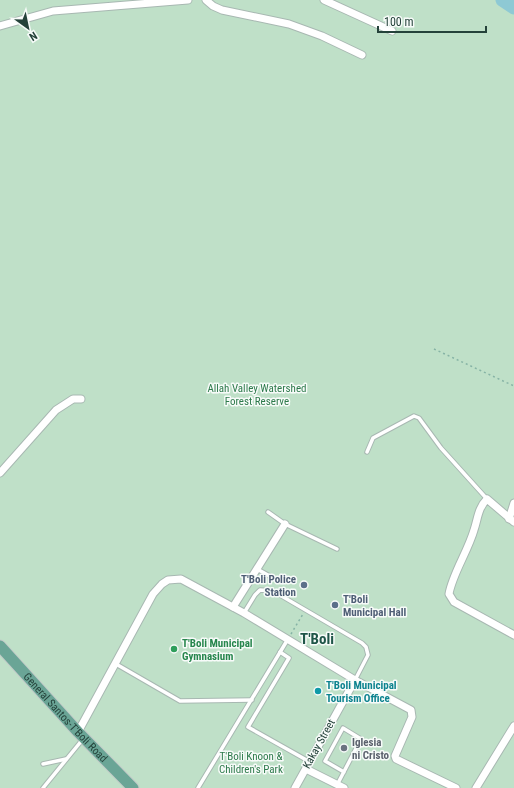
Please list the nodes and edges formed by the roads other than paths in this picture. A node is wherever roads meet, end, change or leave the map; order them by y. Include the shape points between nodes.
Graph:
1 (188, 0) edge
2 (206, 0) edge
3 (324, 0) edge
4 (0, 26) edge
5 (392, 31) dead end
6 (362, 55) dead end
7 (81, 399) dead end
8 (367, 452) dead end
9 (0, 473) edge
10 (487, 499) junction
11 (514, 503) edge
12 (268, 512) dead end
13 (512, 520) edge
14 (284, 524) junction
15 (337, 549) dead end
16 (257, 569) junction
17 (275, 579) dead end
18 (234, 607) junction
19 (244, 613) junction
20 (514, 635) edge
21 (288, 640) junction
22 (0, 646) edge
23 (280, 652) junction
24 (116, 664) junction
25 (355, 680) junction
26 (252, 700) junction
27 (514, 726) edge
28 (81, 735) junction
29 (66, 759) junction
30 (310, 762) junction
31 (43, 764) dead end
32 (306, 769) junction
33 (344, 772) junction
34 (128, 786) edge
35 (341, 786) edge
36 (43, 788) edge
37 (198, 788) edge
38 (295, 788) edge
39 (456, 788) edge
40 (476, 788) edge

1 - 4 street via 53,11
2 - 6 street via 222,10 289,24
3 - 5 street
7 - 9 street via 72,399 56,410
8 - 10 lane via 374,438 414,416 419,418 441,448
10 - 13 street
10 - 20 street via 479,509 475,530 449,594 458,605
11 - 13 street
12 - 14 lane
14 - 15 lane
14 - 16 street
16 - 17 lane
16 - 18 street
18 - 19 street
18 - 24 street via 181,579 168,580 153,594
19 - 21 street
19 - 25 lane via 260,590 273,591 362,643 368,655
21 - 23 lane
21 - 25 street
22 - 28 main road, General Santos-T'Boli Road
23 - 26 lane
23 - 30 lane via 289,658 248,727
24 - 26 lane via 180,701
24 - 28 street
25 - 30 street, Kakay Street
25 - 39 street via 411,710 412,717 395,756 396,759
26 - 37 lane
27 - 40 street
28 - 29 lane
28 - 34 main road, General Santos-T'Boli Road
29 - 31 lane
29 - 36 lane
30 - 32 street, Kakay Street
32 - 35 street
32 - 38 street, Kakay Street
33 - 33 lane via 361,739 343,728 324,761
33 - 35 lane

